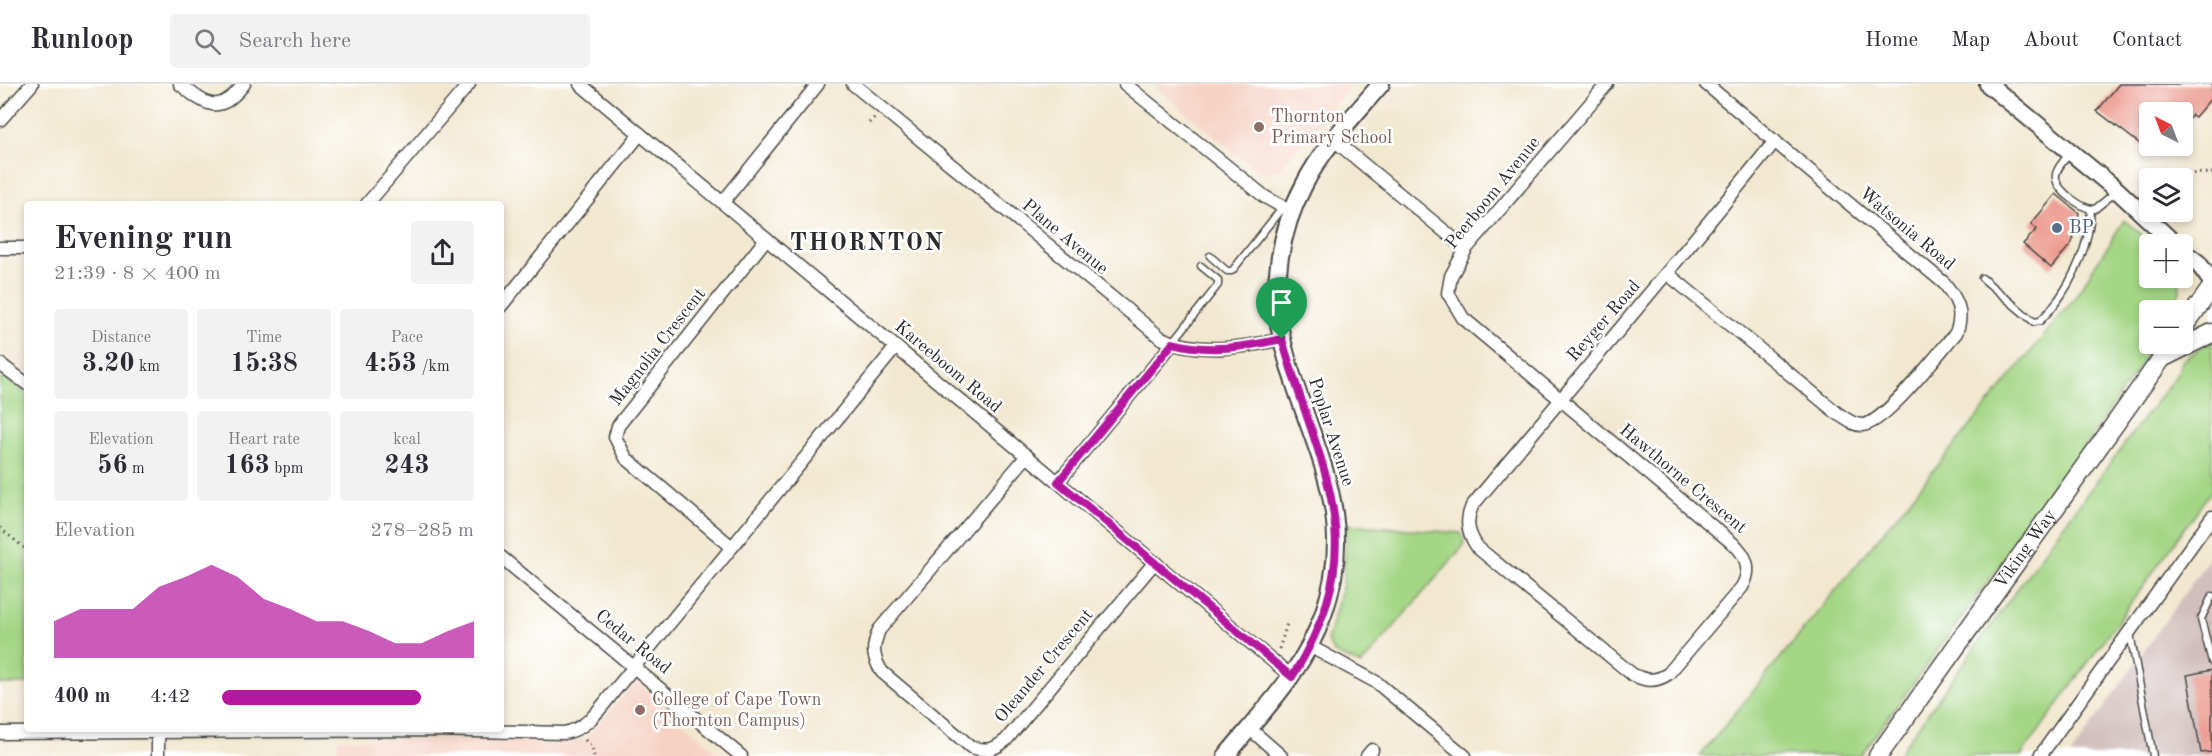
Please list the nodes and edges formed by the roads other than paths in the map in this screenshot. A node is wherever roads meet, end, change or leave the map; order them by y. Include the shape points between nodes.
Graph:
1 (32, 84) edge
2 (180, 84) edge
3 (244, 84) edge
4 (469, 84) edge
5 (580, 84) edge
6 (818, 84) edge
7 (853, 84) edge
8 (1125, 84) edge
9 (1381, 84) edge
10 (1607, 84) edge
11 (1706, 84) edge
12 (1988, 84) edge
13 (0, 120) edge
14 (640, 134) junction
15 (1334, 140) junction
16 (1776, 141) junction
17 (2070, 152) junction
18 (2118, 191) junction
19 (370, 201) edge
20 (723, 202) junction
21 (2091, 209) junction
22 (1287, 210) junction
23 (2164, 234) edge
24 (766, 239) junction
25 (0, 248) edge
26 (24, 248) edge
27 (1466, 249) junction
28 (1210, 256) dead end
29 (2205, 263) edge
30 (1201, 266) dead end
31 (1668, 274) junction
32 (1982, 278) dead end
33 (2212, 282) edge
34 (2212, 287) edge
35 (504, 302) edge
36 (2193, 314) edge
37 (2212, 333) edge
38 (1282, 339) junction
39 (2193, 341) edge
40 (1173, 343) junction
41 (896, 347) junction
42 (2165, 354) edge
43 (0, 364) edge
44 (24, 382) edge
45 (1560, 400) junction
46 (1027, 456) junction
47 (1058, 482) junction
48 (2212, 517) edge
49 (1468, 527) joint
50 (732, 547) junction
51 (504, 559) edge
52 (1155, 562) junction
53 (2212, 596) edge
54 (2130, 632) junction
55 (1311, 647) junction
56 (2212, 662) edge
57 (634, 666) junction
58 (1292, 677) junction
59 (1249, 728) junction
60 (504, 731) edge
61 (79, 732) edge
62 (158, 732) edge
63 (0, 733) edge
64 (158, 756) edge
65 (741, 756) edge
66 (1226, 756) edge
67 (1281, 756) edge
68 (1465, 756) edge
69 (1878, 756) edge
70 (2040, 756) edge
71 (2153, 756) edge

1 - 13 street
2 - 3 street via 207,104 218,105 232,99
4 - 19 street
5 - 14 street, Kareeboom Road
6 - 20 street
7 - 40 street, Plane Avenue via 1150,331
8 - 22 street
9 - 15 street, Poplar Avenue
10 - 27 street, Peerboom Avenue
11 - 16 street, Watsonia Road
12 - 17 street
14 - 20 street, Kareeboom Road
14 - 35 street
15 - 22 street, Poplar Avenue
15 - 27 street
16 - 31 street, Reyger Road
16 - 31 street, Watsonia Road via 1944,283 1960,307 1961,321 1956,333 1878,420 1863,425 1837,413
17 - 18 street
17 - 21 lane via 2055,178 2083,207
18 - 21 lane
18 - 23 street
20 - 24 street, Kareeboom Road
21 - 32 lane via 2089,233 2069,281 2040,321 2034,322
22 - 28 lane via 1232,271
22 - 38 street, Poplar Avenue via 1279,262
24 - 41 street, Kareeboom Road
24 - 50 street, Magnolia Crescent via 618,426 615,437 626,458
25 - 26 street
27 - 45 street, Peerboom Avenue via 1450,276 1448,293 1454,307
29 - 33 street
30 - 40 lane via 1218,280 1218,285
31 - 45 street, Reyger Road
34 - 36 main road
37 - 39 main road
38 - 40 street, Plane Avenue via 1206,349
38 - 55 street, Poplar Avenue via 1328,477 1336,522 1331,587
40 - 47 street
41 - 46 street, Kareeboom Road
41 - 50 street
42 - 69 main road, Viking Way
43 - 44 street
45 - 49 street, Reyger Road via 1472,506 1467,515
45 - 49 street, Hawthorne Crescent via 1737,547 1748,567 1742,587 1668,674 1647,681 1633,675 1478,548
46 - 47 street, Kareeboom Road
46 - 52 street, Oleander Crescent via 879,630 873,646 882,672 972,747 995,749 1006,740
47 - 52 street, Kareeboom Road
48 - 54 street
50 - 57 street
51 - 57 street, Cedar Road
52 - 58 street, Kareeboom Road
53 - 56 lane via 2201,619
54 - 70 street
54 - 71 lane
55 - 58 street, Poplar Avenue
55 - 68 street via 1376,682
57 - 60 street via 576,730
57 - 65 street, Cedar Road
58 - 59 street, Poplar Avenue
59 - 66 street, Poplar Avenue
59 - 67 street
61 - 63 street
62 - 64 street

